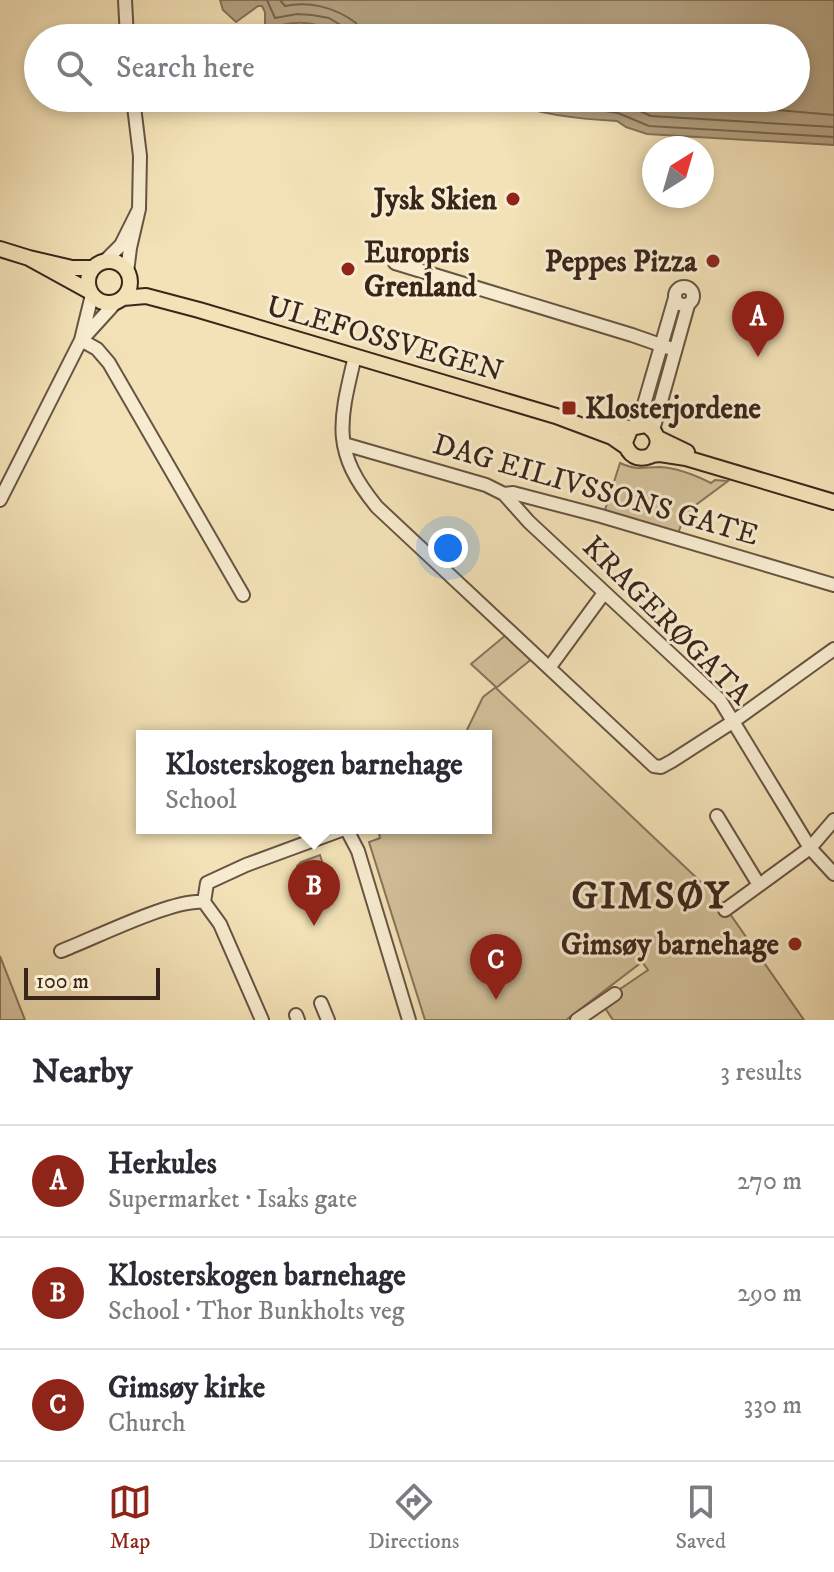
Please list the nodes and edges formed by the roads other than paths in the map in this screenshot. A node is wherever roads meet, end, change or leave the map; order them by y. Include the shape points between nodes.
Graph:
1 (125, 0) edge
2 (126, 24) edge
3 (135, 112) edge
4 (139, 209) junction
5 (0, 249) edge
6 (29, 258) junction
7 (395, 263) dead end
8 (99, 265) junction
9 (128, 275) junction
10 (91, 293) junction
11 (119, 300) junction
12 (199, 310) junction
13 (81, 340) junction
14 (662, 345) junction
15 (675, 350) junction
16 (355, 356) junction
17 (556, 416) junction
18 (635, 427) junction
19 (656, 434) junction
20 (344, 444) junction
21 (625, 446) junction
22 (651, 455) junction
23 (834, 493) edge
24 (504, 494) junction
25 (0, 500) edge
26 (834, 502) edge
27 (834, 585) edge
28 (604, 593) junction
29 (243, 595) dead end
30 (834, 649) edge
31 (549, 668) junction
32 (734, 721) junction
33 (717, 816) dead end
34 (834, 820) edge
35 (332, 834) edge
36 (349, 834) edge
37 (810, 848) junction
38 (834, 874) edge
39 (759, 885) junction
40 (204, 902) junction
41 (725, 910) dead end
42 (61, 951) dead end
43 (615, 994) dead end
44 (321, 1003) dead end
45 (262, 1020) edge
46 (328, 1020) edge
47 (409, 1020) edge
48 (577, 1020) edge

1 - 2 street
3 - 4 street
4 - 8 street via 121,245
4 - 9 street
5 - 6 main road
6 - 8 main road via 72,268
6 - 10 main road
7 - 14 street
8 - 9 main road via 116,263
8 - 10 main road via 88,279
9 - 11 main road via 127,293
9 - 12 main road, ULEFOSSVEGEN
10 - 11 main road via 102,302
10 - 13 street
11 - 12 main road, ULEFOSSVEGEN via 146,296
11 - 13 street
12 - 16 main road, ULEFOSSVEGEN
13 - 25 street
13 - 29 street via 109,363
14 - 15 street
14 - 15 street via 678,289 689,288 693,297
14 - 18 street
15 - 19 street
16 - 17 main road, ULEFOSSVEGEN
16 - 20 street via 342,419
17 - 18 main road, ULEFOSSVEGEN
17 - 21 main road, ULEFOSSVEGEN
18 - 19 main road via 646,425
18 - 21 main road via 625,437
19 - 22 main road via 658,446
19 - 23 main road via 688,452
20 - 24 street, DAG EILIVSSONS GATE
20 - 31 street via 352,472 377,507
21 - 22 main road via 634,457
22 - 26 main road via 686,458
24 - 27 street, DAG EILIVSSONS GATE via 601,516
24 - 28 street, KRAGERØGATA
28 - 31 street
28 - 32 street, KRAGERØGATA via 720,700
30 - 32 street
31 - 32 street via 654,766 672,761
32 - 37 street, KRAGERØGATA
33 - 39 street
34 - 37 street
35 - 40 street via 214,878 207,883
36 - 47 street
37 - 38 street, KRAGERØGATA
37 - 39 street
39 - 41 street
40 - 42 street via 164,910
40 - 45 street via 220,924
43 - 48 street
44 - 46 street

